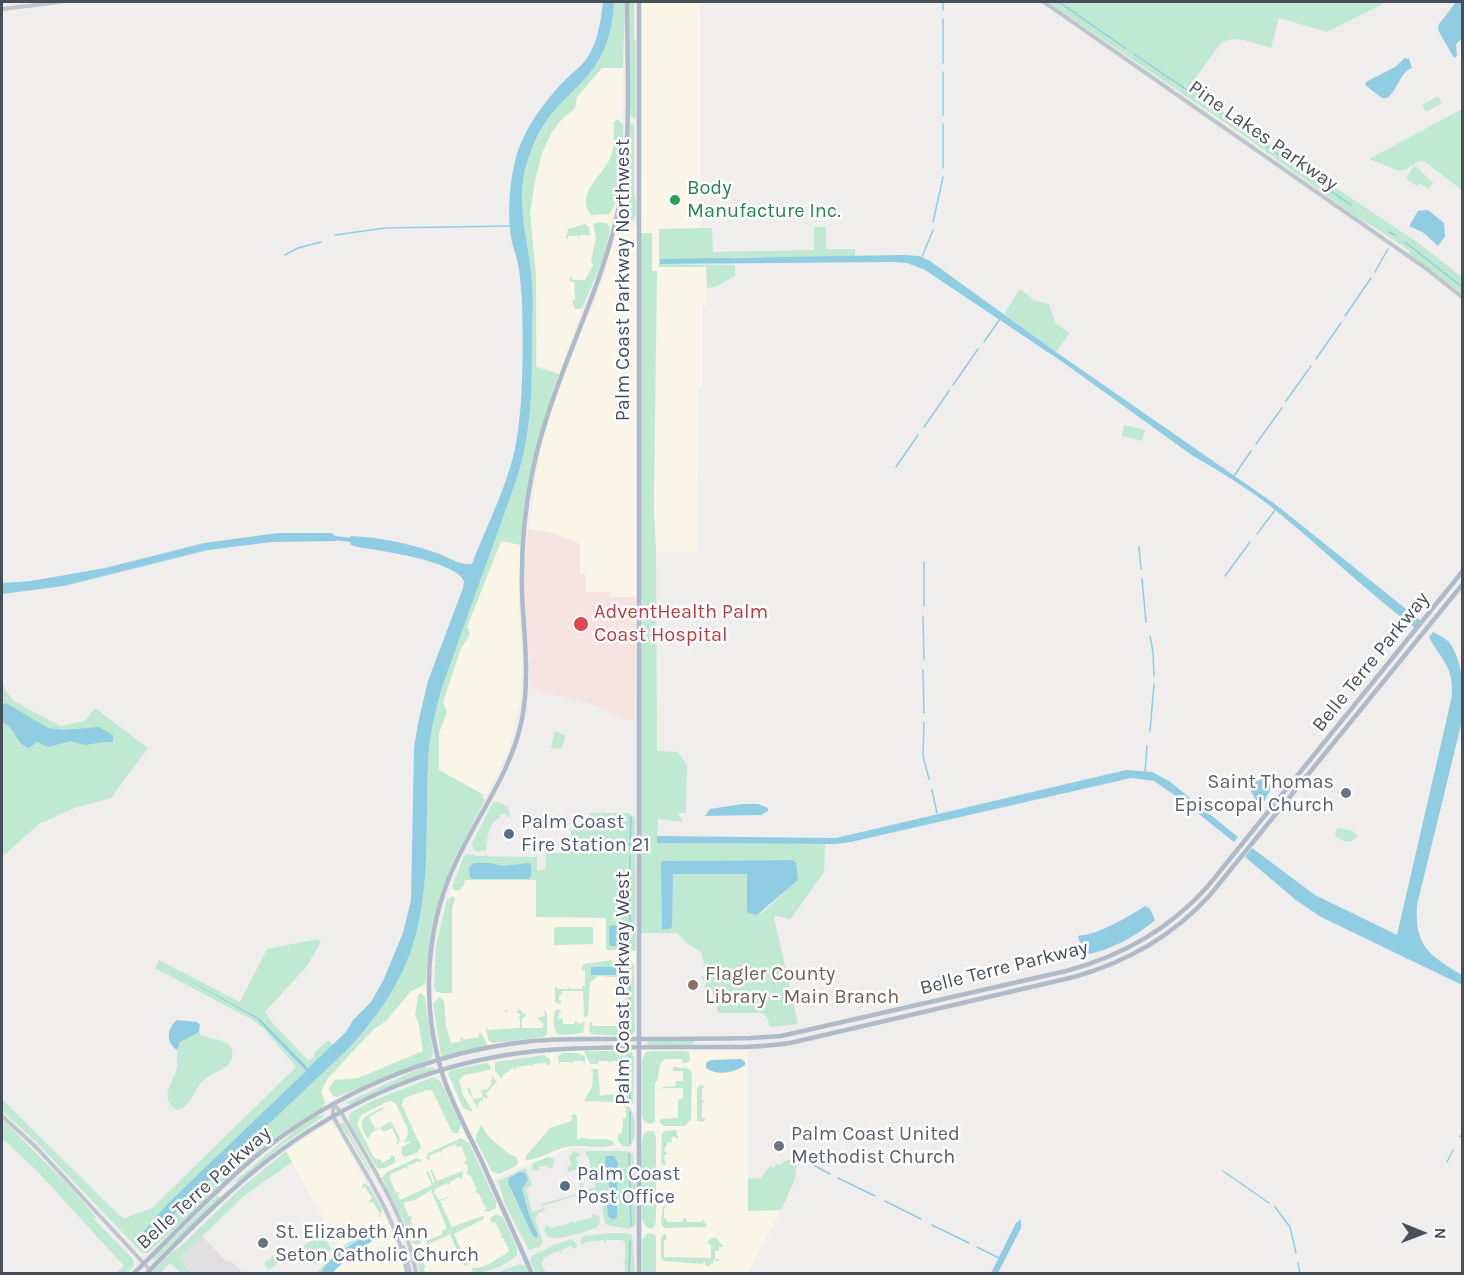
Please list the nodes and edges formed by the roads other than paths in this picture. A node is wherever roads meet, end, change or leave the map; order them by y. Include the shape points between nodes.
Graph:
1 (60, 2) edge
2 (627, 2) edge
3 (639, 2) edge
4 (1044, 2) edge
5 (2, 9) edge
6 (1462, 297) edge
7 (638, 559) joint
8 (1462, 572) edge
9 (1462, 585) edge
10 (1329, 738) junction
11 (1335, 743) junction
12 (638, 1038) junction
13 (638, 1048) junction
14 (440, 1060) junction
15 (442, 1070) junction
16 (333, 1104) junction
17 (341, 1112) junction
18 (2, 1116) edge
19 (333, 1116) junction
20 (144, 1263) junction
21 (148, 1272) edge
22 (133, 1274) edge
23 (409, 1274) edge
24 (416, 1274) edge
25 (532, 1274) edge
26 (639, 1274) edge

1 - 5 street
2 - 14 main road via 624,176 611,241 545,419 528,494 522,569 526,681 520,728 501,780 453,869 435,924 429,995
3 - 7 main road, Palm Coast Parkway Northwest
4 - 6 street, Pine Lakes Parkway
7 - 12 main road, Palm Coast Parkway West
8 - 10 main road, Belle Terre Parkway
9 - 11 main road, Belle Terre Parkway
10 - 11 main road
10 - 12 main road, Belle Terre Parkway via 1195,900 1157,931 1115,955 1066,971 781,1036
11 - 13 main road, Belle Terre Parkway via 1201,905 1162,938 1127,958 1074,977 790,1043
12 - 13 main road, Palm Coast Parkway West
12 - 14 main road, Belle Terre Parkway via 531,1041
13 - 15 main road, Belle Terre Parkway via 530,1052
13 - 26 main road, Palm Coast Parkway West
14 - 15 main road
14 - 16 main road, Belle Terre Parkway via 379,1081
15 - 17 main road, Belle Terre Parkway
15 - 25 main road
16 - 17 street
16 - 19 street
16 - 20 main road, Belle Terre Parkway via 249,1162
17 - 19 main road, Belle Terre Parkway
17 - 24 street via 400,1219
18 - 20 street
19 - 21 main road, Belle Terre Parkway via 260,1166
19 - 23 street via 389,1217
20 - 21 street
20 - 22 main road, Belle Terre Parkway

